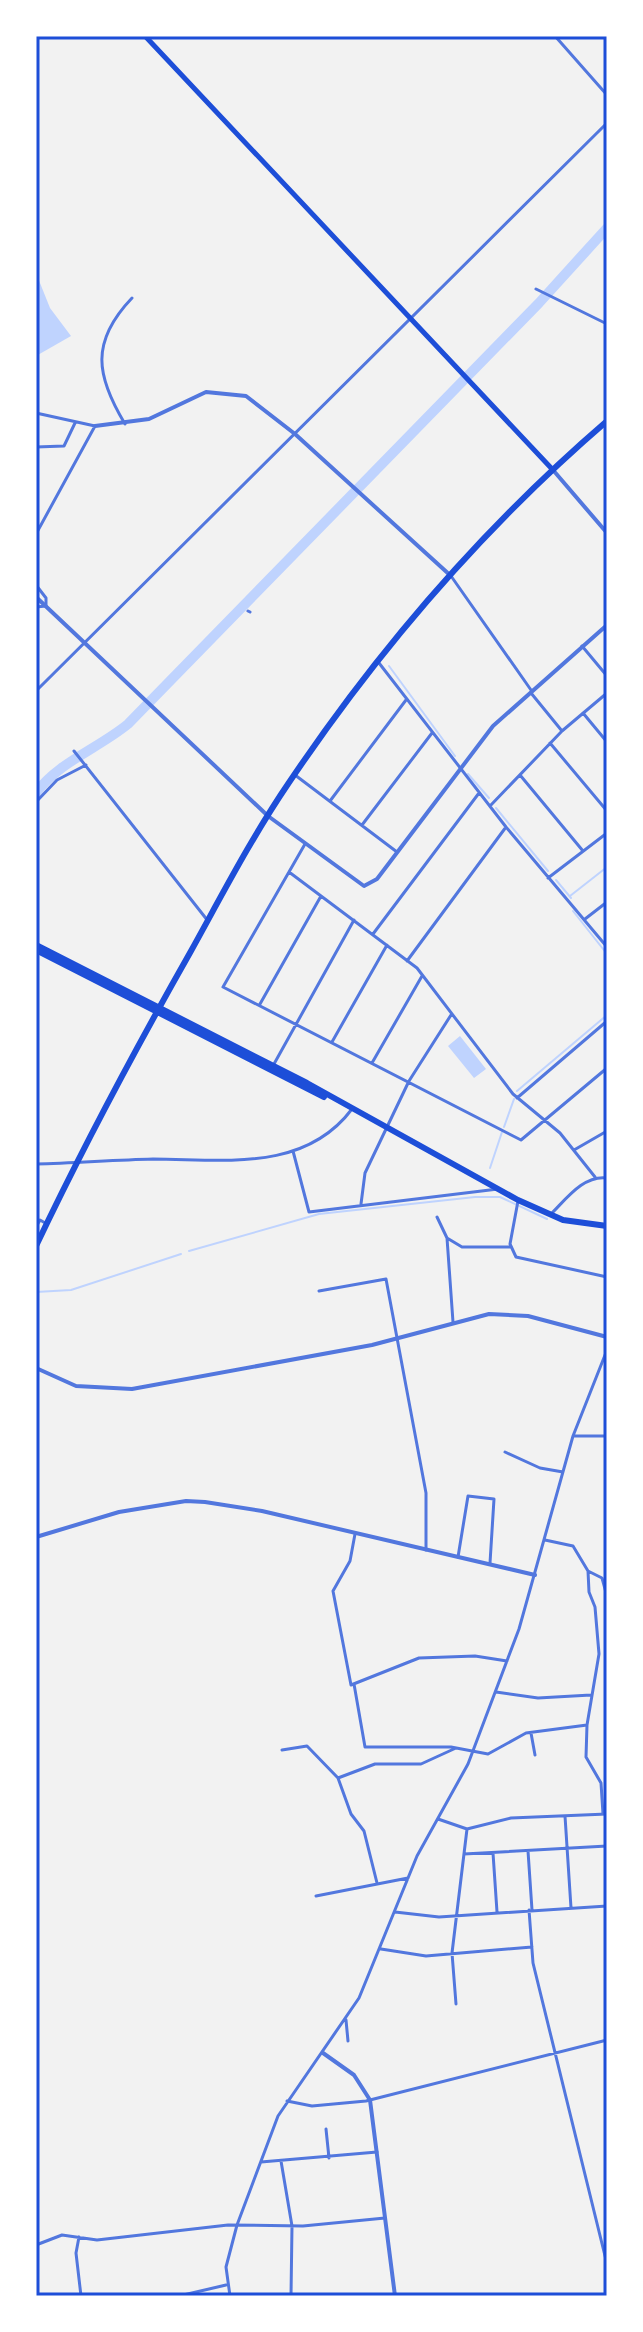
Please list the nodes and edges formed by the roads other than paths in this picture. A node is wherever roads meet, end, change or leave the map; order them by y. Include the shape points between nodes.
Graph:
1 (145, 36) edge
2 (555, 36) edge
3 (607, 95) edge
4 (607, 123) edge
5 (536, 289) dead end
6 (132, 298) dead end
7 (410, 318) junction
8 (607, 324) edge
9 (36, 413) edge
10 (607, 421) edge
11 (75, 423) junction
12 (125, 424) junction
13 (95, 426) junction
14 (295, 434) junction
15 (36, 447) edge
16 (553, 470) junction
17 (607, 533) edge
18 (36, 534) edge
19 (451, 576) junction
20 (36, 585) edge
21 (36, 597) edge
22 (46, 606) junction
23 (36, 607) edge
24 (607, 625) edge
25 (84, 643) junction
26 (582, 646) junction
27 (379, 662) junction
28 (607, 676) edge
29 (36, 691) edge
30 (530, 691) junction
31 (607, 693) edge
32 (406, 700) junction
33 (583, 713) junction
34 (562, 731) junction
35 (432, 733) junction
36 (607, 742) edge
37 (550, 743) junction
38 (74, 751) dead end
39 (86, 765) junction
40 (460, 769) junction
41 (295, 775) junction
42 (520, 775) junction
43 (479, 793) junction
44 (330, 801) junction
45 (36, 802) edge
46 (490, 806) junction
47 (607, 811) edge
48 (268, 816) junction
49 (362, 825) junction
50 (506, 827) junction
51 (607, 833) edge
52 (305, 844) junction
53 (583, 851) junction
54 (397, 852) junction
55 (289, 872) junction
56 (548, 878) junction
57 (321, 896) junction
58 (607, 902) edge
59 (354, 920) junction
60 (584, 920) junction
61 (208, 921) junction
62 (372, 934) junction
63 (387, 945) junction
64 (607, 947) edge
65 (36, 948) edge
66 (407, 961) junction
67 (422, 975) junction
68 (259, 1005) junction
69 (157, 1009) junction
70 (451, 1015) junction
71 (607, 1021) edge
72 (295, 1024) junction
73 (332, 1042) junction
74 (372, 1063) junction
75 (272, 1068) junction
76 (607, 1068) edge
77 (409, 1081) junction
78 (517, 1098) junction
79 (352, 1109) junction
80 (546, 1119) junction
81 (387, 1127) junction
82 (607, 1131) edge
83 (574, 1150) junction
84 (293, 1151) junction
85 (76, 1162) junction
86 (36, 1164) edge
87 (595, 1177) junction
88 (607, 1178) edge
89 (501, 1189) junction
90 (517, 1202) junction
91 (361, 1205) junction
92 (549, 1215) junction
93 (437, 1217) dead end
94 (47, 1224) junction
95 (607, 1226) edge
96 (36, 1227) edge
97 (447, 1238) junction
98 (36, 1246) edge
99 (511, 1247) junction
100 (607, 1277) edge
101 (319, 1291) dead end
102 (453, 1322) junction
103 (607, 1337) edge
104 (396, 1339) junction
105 (607, 1350) edge
106 (36, 1368) edge
107 (573, 1436) junction
108 (607, 1436) edge
109 (505, 1452) dead end
110 (563, 1472) junction
111 (355, 1534) junction
112 (36, 1537) edge
113 (545, 1540) junction
114 (426, 1550) junction
115 (458, 1557) junction
116 (490, 1564) junction
117 (588, 1571) junction
118 (535, 1575) junction
119 (607, 1596) edge
120 (507, 1661) junction
121 (354, 1684) junction
122 (495, 1692) junction
123 (591, 1695) junction
124 (587, 1725) junction
125 (531, 1733) junction
126 (458, 1748) junction
127 (282, 1750) dead end
128 (473, 1750) junction
129 (535, 1755) dead end
130 (338, 1778) junction
131 (605, 1814) edge
132 (565, 1816) junction
133 (438, 1819) junction
134 (467, 1829) junction
135 (607, 1846) edge
136 (567, 1849) junction
137 (528, 1851) junction
138 (493, 1853) junction
139 (464, 1854) junction
140 (408, 1878) junction
141 (377, 1883) junction
142 (316, 1896) dead end
143 (607, 1906) edge
144 (571, 1908) junction
145 (531, 1910) junction
146 (394, 1912) junction
147 (497, 1912) junction
148 (456, 1915) junction
149 (532, 1947) junction
150 (380, 1949) junction
151 (452, 1953) junction
152 (456, 2004) dead end
153 (346, 2020) junction
154 (607, 2040) edge
155 (348, 2041) dead end
156 (323, 2053) junction
157 (554, 2053) junction
158 (370, 2100) junction
159 (286, 2101) junction
160 (326, 2129) dead end
161 (377, 2152) junction
162 (329, 2158) junction
163 (281, 2161) junction
164 (261, 2162) junction
165 (385, 2218) junction
166 (237, 2225) junction
167 (292, 2226) junction
168 (79, 2237) junction
169 (36, 2245) edge
170 (607, 2264) edge
171 (226, 2285) junction
172 (36, 2286) edge
173 (38, 2296) edge
174 (81, 2296) edge
175 (179, 2296) edge
176 (230, 2296) edge
177 (291, 2296) edge
178 (395, 2296) edge

1 - 7 main road
2 - 3 street
4 - 7 street
5 - 8 street
6 - 12 street via 113,321 101,354 102,377
7 - 14 street
7 - 16 main road
9 - 11 street
10 - 16 highway
11 - 13 street
11 - 15 street via 64,446
12 - 13 street
12 - 14 street via 218,392 254,400
13 - 18 street
14 - 19 street
14 - 25 street
16 - 17 street
16 - 19 highway
19 - 27 highway
19 - 30 street
20 - 22 street
21 - 22 street
22 - 23 street
22 - 25 street
24 - 26 street
25 - 29 street
25 - 48 street
26 - 28 street
26 - 30 street
27 - 32 street
27 - 41 highway
30 - 34 street
30 - 40 street via 493,726
31 - 33 street
32 - 35 street
32 - 44 street
33 - 34 street
33 - 36 street
34 - 37 street
35 - 40 street
35 - 49 street
37 - 42 street
37 - 47 street
38 - 39 street
39 - 45 street via 57,780
39 - 61 street
40 - 43 street
40 - 54 street
41 - 44 street
41 - 48 highway
42 - 46 street
42 - 53 street
43 - 46 street
43 - 62 street
44 - 49 street
46 - 50 street
48 - 52 street
48 - 61 highway
49 - 54 street
50 - 56 street
50 - 66 street
51 - 53 street
52 - 54 street via 364,886 377,879
52 - 55 street
53 - 56 street
55 - 57 street
55 - 68 street via 223,987
56 - 60 street
57 - 59 street
57 - 68 street
58 - 60 street
59 - 62 street
59 - 72 street
60 - 64 street
61 - 69 highway
62 - 63 street
63 - 66 street
63 - 73 street
65 - 69 highway
66 - 67 street
67 - 70 street
67 - 74 street
68 - 72 street
69 - 75 highway
69 - 85 highway
70 - 77 street
70 - 78 street
71 - 78 street
72 - 73 street
72 - 75 street
73 - 74 street
74 - 77 street
75 - 79 highway
76 - 80 street
77 - 80 street via 521,1140
77 - 81 street
78 - 80 street
79 - 81 highway
79 - 84 street via 321,1138
80 - 83 street
81 - 89 highway
81 - 91 street via 365,1173
82 - 83 street
83 - 87 street
84 - 85 street via 247,1161
84 - 91 street via 309,1212
85 - 86 street
85 - 94 highway
87 - 88 street
87 - 92 street
89 - 90 highway
89 - 91 street
90 - 92 highway
90 - 99 street
92 - 95 highway
93 - 97 street
94 - 96 street via 40,1220
94 - 98 highway
97 - 99 street via 462,1247
97 - 102 street
99 - 100 street via 516,1257
101 - 104 street via 386,1279
102 - 103 street via 489,1314 521,1315
102 - 104 street
104 - 106 street via 116,1391 76,1386
104 - 114 street via 426,1493
105 - 107 street
107 - 108 street
107 - 110 street
109 - 110 street
110 - 113 street
111 - 112 street via 262,1511 186,1501 119,1512
111 - 114 street
111 - 121 street via 350,1561 333,1591
113 - 117 street via 573,1546
113 - 118 street
114 - 115 street
115 - 116 street
115 - 116 street via 468,1496 494,1499
116 - 118 street
117 - 119 street via 602,1578
117 - 123 street via 599,1654
118 - 120 street
120 - 121 street via 419,1658
120 - 122 street
121 - 126 street via 365,1747
122 - 123 street via 538,1698
122 - 128 street
123 - 124 street
124 - 125 street
124 - 131 street via 586,1757 601,1783
125 - 128 street via 494,1752
125 - 129 street
126 - 128 street
126 - 130 street via 421,1764 375,1764
127 - 130 street via 307,1746
128 - 133 street
130 - 141 street via 351,1814 364,1831
131 - 132 street
132 - 134 street via 511,1818
132 - 136 street
133 - 134 street
133 - 140 street
134 - 139 street
135 - 136 street
136 - 137 street
136 - 144 street
137 - 138 street
137 - 145 street
138 - 139 street
138 - 147 street
139 - 148 street
140 - 141 street
140 - 146 street
141 - 142 street
143 - 144 street
144 - 145 street
145 - 147 street
145 - 149 street
146 - 148 street
146 - 150 street
147 - 148 street
148 - 151 street
149 - 151 street
149 - 157 street
150 - 151 street via 415,1955
150 - 153 street
151 - 152 street
153 - 155 street
153 - 156 street
154 - 157 street
156 - 158 street via 354,2075
156 - 159 street
157 - 158 street
157 - 170 street
158 - 159 street via 312,2106
158 - 161 street
159 - 164 street
160 - 162 street
161 - 162 street
161 - 165 street
162 - 163 street
163 - 164 street
163 - 167 street
164 - 166 street
165 - 167 street
165 - 178 street
166 - 167 street
166 - 168 street via 109,2239
166 - 171 street
167 - 177 street
168 - 169 street via 62,2235
168 - 174 street
171 - 175 street
171 - 176 street
172 - 173 street

